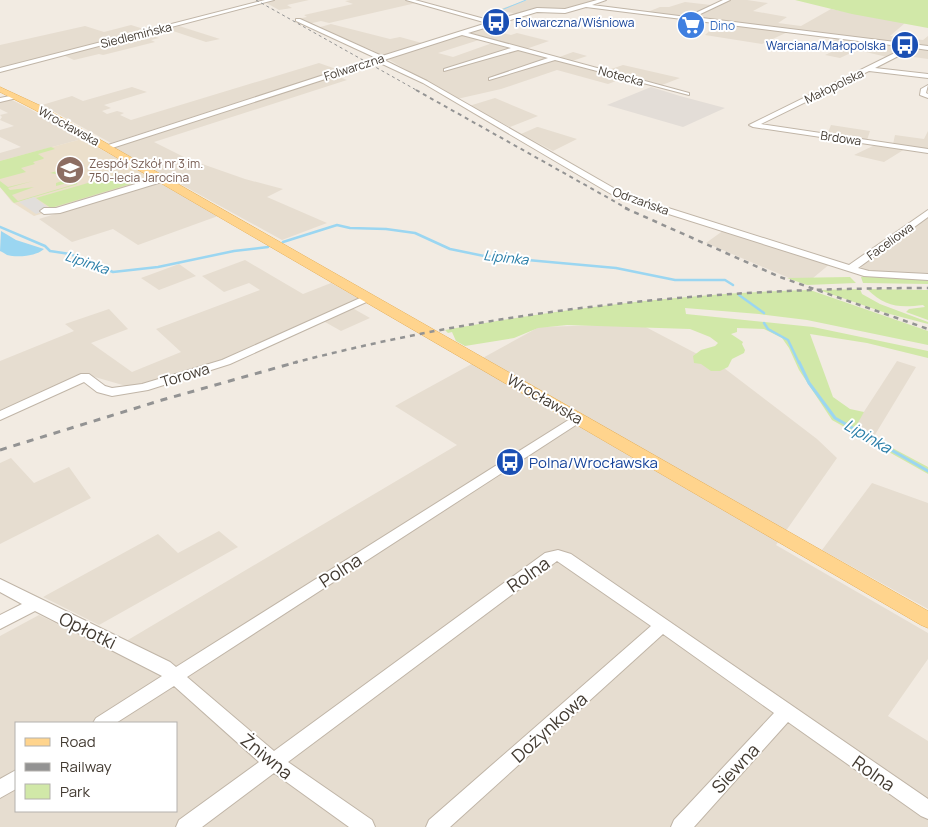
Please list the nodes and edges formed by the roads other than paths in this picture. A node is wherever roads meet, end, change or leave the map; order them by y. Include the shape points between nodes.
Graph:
1 (247, 0) edge
2 (271, 0) edge
3 (409, 0) edge
4 (603, 0) edge
5 (727, 0) edge
6 (255, 5) junction
7 (583, 6) junction
8 (686, 18) junction
9 (298, 20) dead end
10 (493, 23) junction
11 (462, 32) junction
12 (914, 46) junction
13 (518, 48) junction
14 (928, 48) edge
15 (554, 58) junction
16 (380, 59) junction
17 (870, 69) junction
18 (0, 70) edge
19 (446, 70) dead end
20 (928, 76) edge
21 (491, 79) dead end
22 (928, 87) edge
23 (0, 89) edge
24 (687, 94) dead end
25 (15, 96) junction
26 (928, 96) edge
27 (0, 100) edge
28 (753, 125) joint
29 (106, 147) junction
30 (928, 151) edge
31 (162, 179) junction
32 (44, 211) dead end
33 (928, 213) edge
34 (851, 268) junction
35 (928, 277) edge
36 (369, 297) junction
37 (0, 416) edge
38 (578, 418) junction
39 (0, 585) edge
40 (35, 604) junction
41 (928, 620) edge
42 (0, 623) edge
43 (662, 626) junction
44 (175, 676) junction
45 (786, 712) junction
46 (104, 722) edge
47 (273, 762) junction
48 (15, 780) edge
49 (0, 790) edge
50 (928, 810) edge
51 (683, 826) edge
52 (186, 827) edge
53 (365, 827) edge
54 (436, 827) edge

1 - 6 street
2 - 6 street, Siedlemińska
3 - 10 street
4 - 7 street, Folwarczna
5 - 8 street
6 - 18 street, Siedlemińska
7 - 8 street
7 - 10 street, Folwarczna via 565,11 534,11
8 - 12 street
9 - 16 street, Odrzańska
10 - 11 street, Folwarczna
11 - 13 street, Notecka
11 - 16 street, Folwarczna
12 - 14 street
12 - 17 street, Małopolska
13 - 15 street, Notecka
13 - 19 street
15 - 21 street
15 - 24 street, Notecka
16 - 29 street, Folwarczna
16 - 34 street, Odrzańska via 621,196
17 - 20 street
17 - 28 street, Małopolska
22 - 26 street via 922,94
23 - 25 main road, Wrocławska
25 - 27 street
25 - 29 main road, Wrocławska
28 - 30 street, Brdowa
29 - 31 main road, Wrocławska
31 - 32 street via 60,210
31 - 36 main road, Wrocławska
33 - 34 street, Faceliowa
34 - 35 street, Odrzańska via 868,274
36 - 37 street, Torowa via 218,365 125,392 102,389 85,377
36 - 38 main road, Wrocławska
38 - 41 main road, Wrocławska
38 - 44 street, Polna
39 - 40 street, Opłotki
40 - 42 street
40 - 44 street, Opłotki via 164,667
43 - 45 street, Rolna
43 - 47 street, Rolna via 566,558 550,557
43 - 54 street, Dożynkowa
44 - 46 street, Polna
44 - 47 street, Żniwna
45 - 50 street, Rolna
45 - 51 street, Siewna
47 - 52 street, Rolna
47 - 53 street, Żniwna
48 - 49 street

